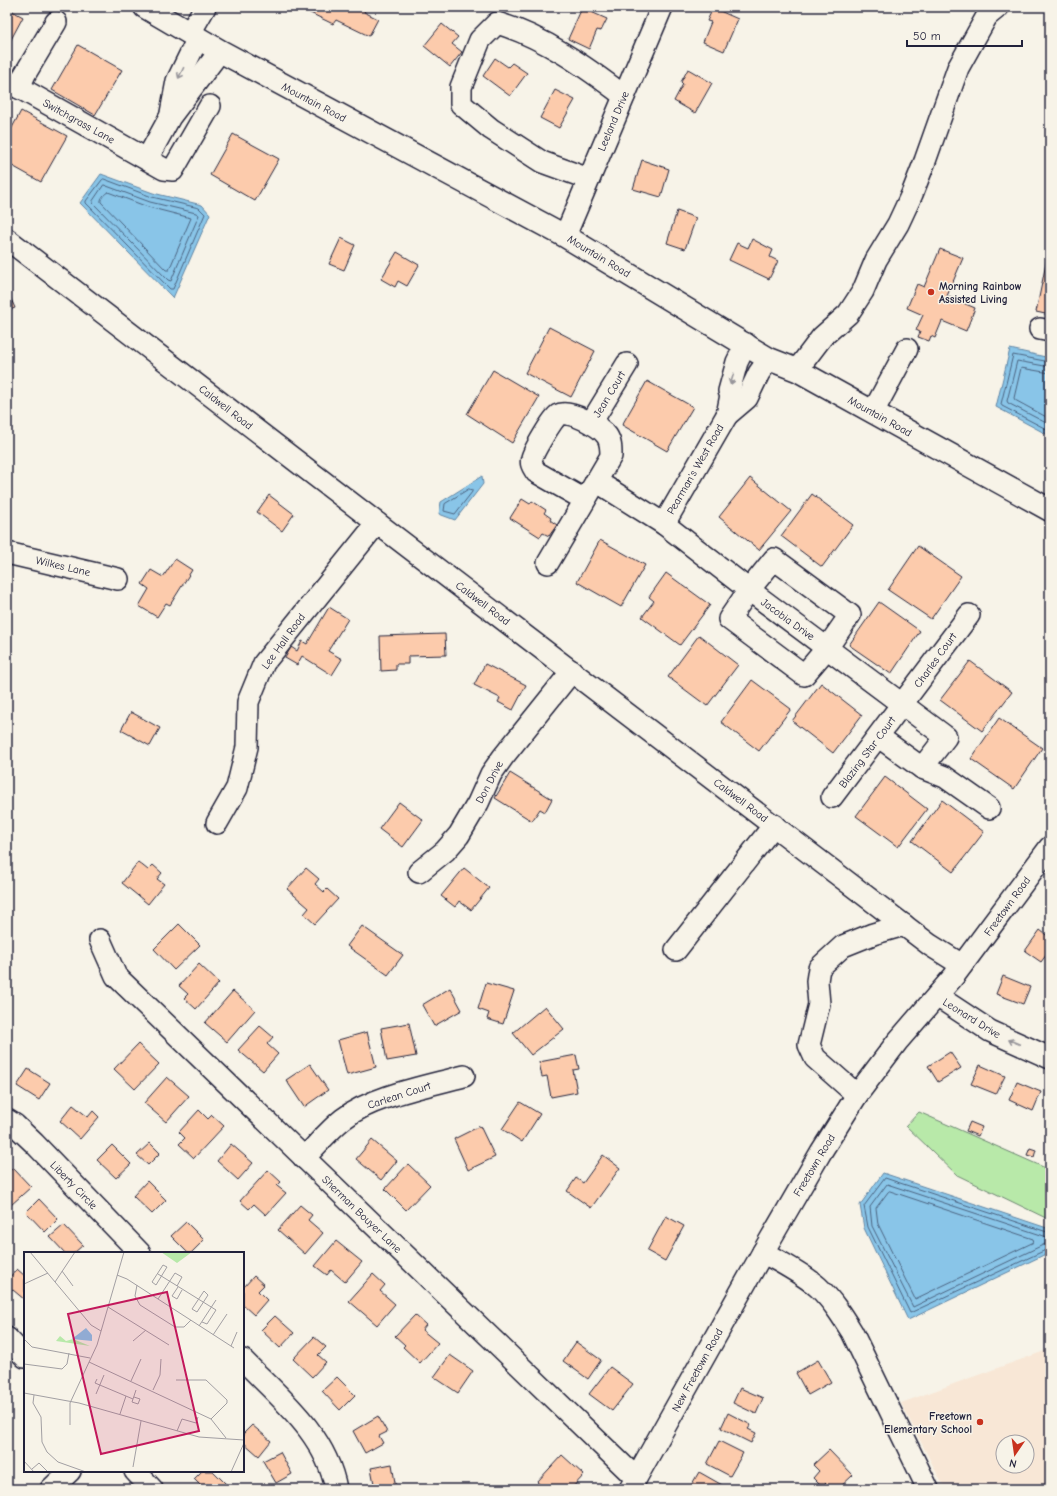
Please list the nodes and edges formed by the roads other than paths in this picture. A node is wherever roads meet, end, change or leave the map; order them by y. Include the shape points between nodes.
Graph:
1 (145, 7) edge
2 (205, 7) edge
3 (662, 7) edge
4 (998, 7) edge
5 (56, 22) dead end
6 (194, 35) junction
7 (220, 51) junction
8 (12, 85) edge
9 (624, 96) junction
10 (210, 106) dead end
11 (170, 118) junction
12 (147, 159) junction
13 (589, 179) junction
14 (565, 236) junction
15 (7, 239) edge
16 (746, 344) junction
17 (907, 349) dead end
18 (769, 359) junction
19 (627, 364) dead end
20 (797, 370) junction
21 (873, 412) junction
22 (727, 414) junction
23 (591, 423) junction
24 (596, 481) junction
25 (585, 500) junction
26 (1050, 510) edge
27 (377, 523) junction
28 (664, 524) junction
29 (7, 553) edge
30 (548, 563) dead end
31 (118, 579) dead end
32 (749, 590) junction
33 (969, 615) dead end
34 (827, 648) junction
35 (572, 671) junction
36 (902, 706) junction
37 (879, 737) junction
38 (922, 768) junction
39 (832, 797) dead end
40 (989, 808) dead end
41 (217, 823) dead end
42 (774, 825) junction
43 (1050, 847) edge
44 (419, 872) dead end
45 (904, 925) junction
46 (100, 940) dead end
47 (676, 950) dead end
48 (962, 965) junction
49 (937, 996) junction
50 (1050, 1058) edge
51 (464, 1076) dead end
52 (857, 1095) junction
53 (7, 1120) edge
54 (304, 1158) junction
55 (139, 1252) edge
56 (763, 1252) junction
57 (7, 1338) edge
58 (24, 1356) edge
59 (244, 1361) edge
60 (69, 1472) edge
61 (136, 1472) edge
62 (633, 1484) edge
63 (51, 1489) edge
64 (152, 1489) edge
65 (336, 1489) edge
66 (928, 1489) edge

1 - 6 main road, Mountain Road
2 - 6 street
3 - 9 street, Leeland Drive
4 - 20 street via 987,16 958,68 912,194 898,224 876,260 863,291 848,314 822,337
5 - 8 street via 25,74
6 - 7 main road, Mountain Road
6 -> 11 street via 177,81
7 - 11 street
7 - 14 main road, Mountain Road
8 - 12 street, Switchgrass Lane
9 - 13 street, Leeland Drive
9 - 13 street via 592,71 514,28 498,22 480,40 461,87 461,104 491,130 542,162
10 - 12 street, Switchgrass Lane via 173,170 164,169
11 - 12 street
13 - 14 street, Leeland Drive
14 - 16 main road, Mountain Road
15 - 27 street, Caldwell Road
16 - 18 main road, Mountain Road
16 -> 22 street, Pearman's West Road via 737,362 729,391 731,395
17 - 21 street
18 - 20 main road, Mountain Road
18 - 22 street, Pearman's West Road via 747,398
19 - 23 street, Jean Court
20 - 21 main road, Mountain Road
21 - 26 main road, Mountain Road
22 - 28 street, Pearman's West Road
23 - 24 street via 606,434 611,444 611,456
23 - 25 street via 577,416 558,415 552,420 532,457 531,465 536,472
24 - 25 street
24 - 28 street, Jacobia Drive
25 - 30 street
27 - 35 street, Caldwell Road
27 - 41 street, Lee Hall Road via 264,663 248,702 247,747 237,788
28 - 32 street, Jacobia Drive
29 - 31 street, Wilkes Lane
32 - 34 street, Jacobia Drive
32 - 34 street via 729,619 804,675
32 - 34 street via 774,559 850,615
33 - 36 street, Charles Court
34 - 36 street, Jacobia Drive
35 - 42 street, Caldwell Road
35 - 44 street, Don Drive via 503,756 459,835 445,851
36 - 37 street, Blazing Star Court
36 - 38 street, Jacobia Drive via 946,738
37 - 38 street
37 - 39 street, Blazing Star Court
38 - 40 street via 945,777
42 - 45 street, Caldwell Road
42 - 47 street
43 - 48 street, Freetown Road
45 - 48 street, Caldwell Road
45 - 52 street via 843,946 819,968 819,1004 809,1045 815,1058
46 - 54 street, Sherman Bouyer Lane via 116,976
48 - 49 street, Freetown Road
50 -> 49 street, Leonard Drive via 990,1031
49 - 52 street, Freetown Road via 897,1042
51 - 54 street, Carlean Court via 366,1104 343,1118
52 - 56 street, Freetown Road
53 - 55 street, Liberty Circle via 34,1143
54 - 62 street, Sherman Bouyer Lane
56 - 62 street, New Freetown Road
56 - 66 street via 818,1287 842,1315
57 - 58 street
59 - 65 street via 303,1421 316,1438 327,1460
60 - 63 street
61 - 64 street

